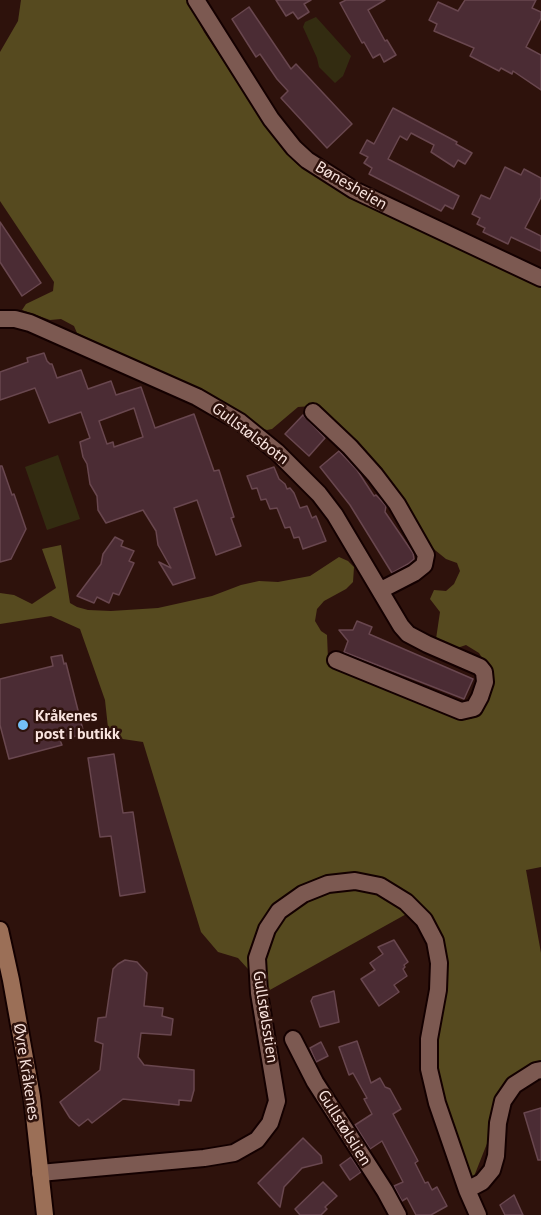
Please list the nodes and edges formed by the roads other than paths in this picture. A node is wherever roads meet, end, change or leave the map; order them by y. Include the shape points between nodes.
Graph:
1 (195, 0) edge
2 (541, 278) edge
3 (0, 319) edge
4 (313, 412) dead end
5 (381, 590) junction
6 (336, 660) dead end
7 (0, 930) edge
8 (293, 1039) dead end
9 (541, 1070) edge
10 (40, 1173) junction
11 (467, 1190) junction
12 (45, 1215) edge
13 (398, 1215) edge
14 (478, 1215) edge

1 - 2 street, Bønesheien via 271,118 307,160 363,195
3 - 5 street, Gullstølsbotn via 30,323 197,397 240,422 319,494
4 - 5 street via 350,447 397,504 426,555 424,565 414,573
5 - 6 street, Gullstølsbotn via 408,634 469,661 484,672 485,682 474,708 460,711
7 - 10 main road, Øvre Kråkenes via 30,1086
8 - 13 street, Gullstølslien via 315,1082
9 - 11 street via 514,1084 503,1101 492,1170 482,1182
10 - 11 street, Gullstølsstien via 204,1158 234,1153 257,1140 270,1123 277,1101 259,993 257,958 267,929 279,911 303,894 328,884 355,881 380,886 406,902 424,920 435,941 438,990 429,1039 429,1069
10 - 12 main road, Øvre Kråkenes
11 - 14 street

